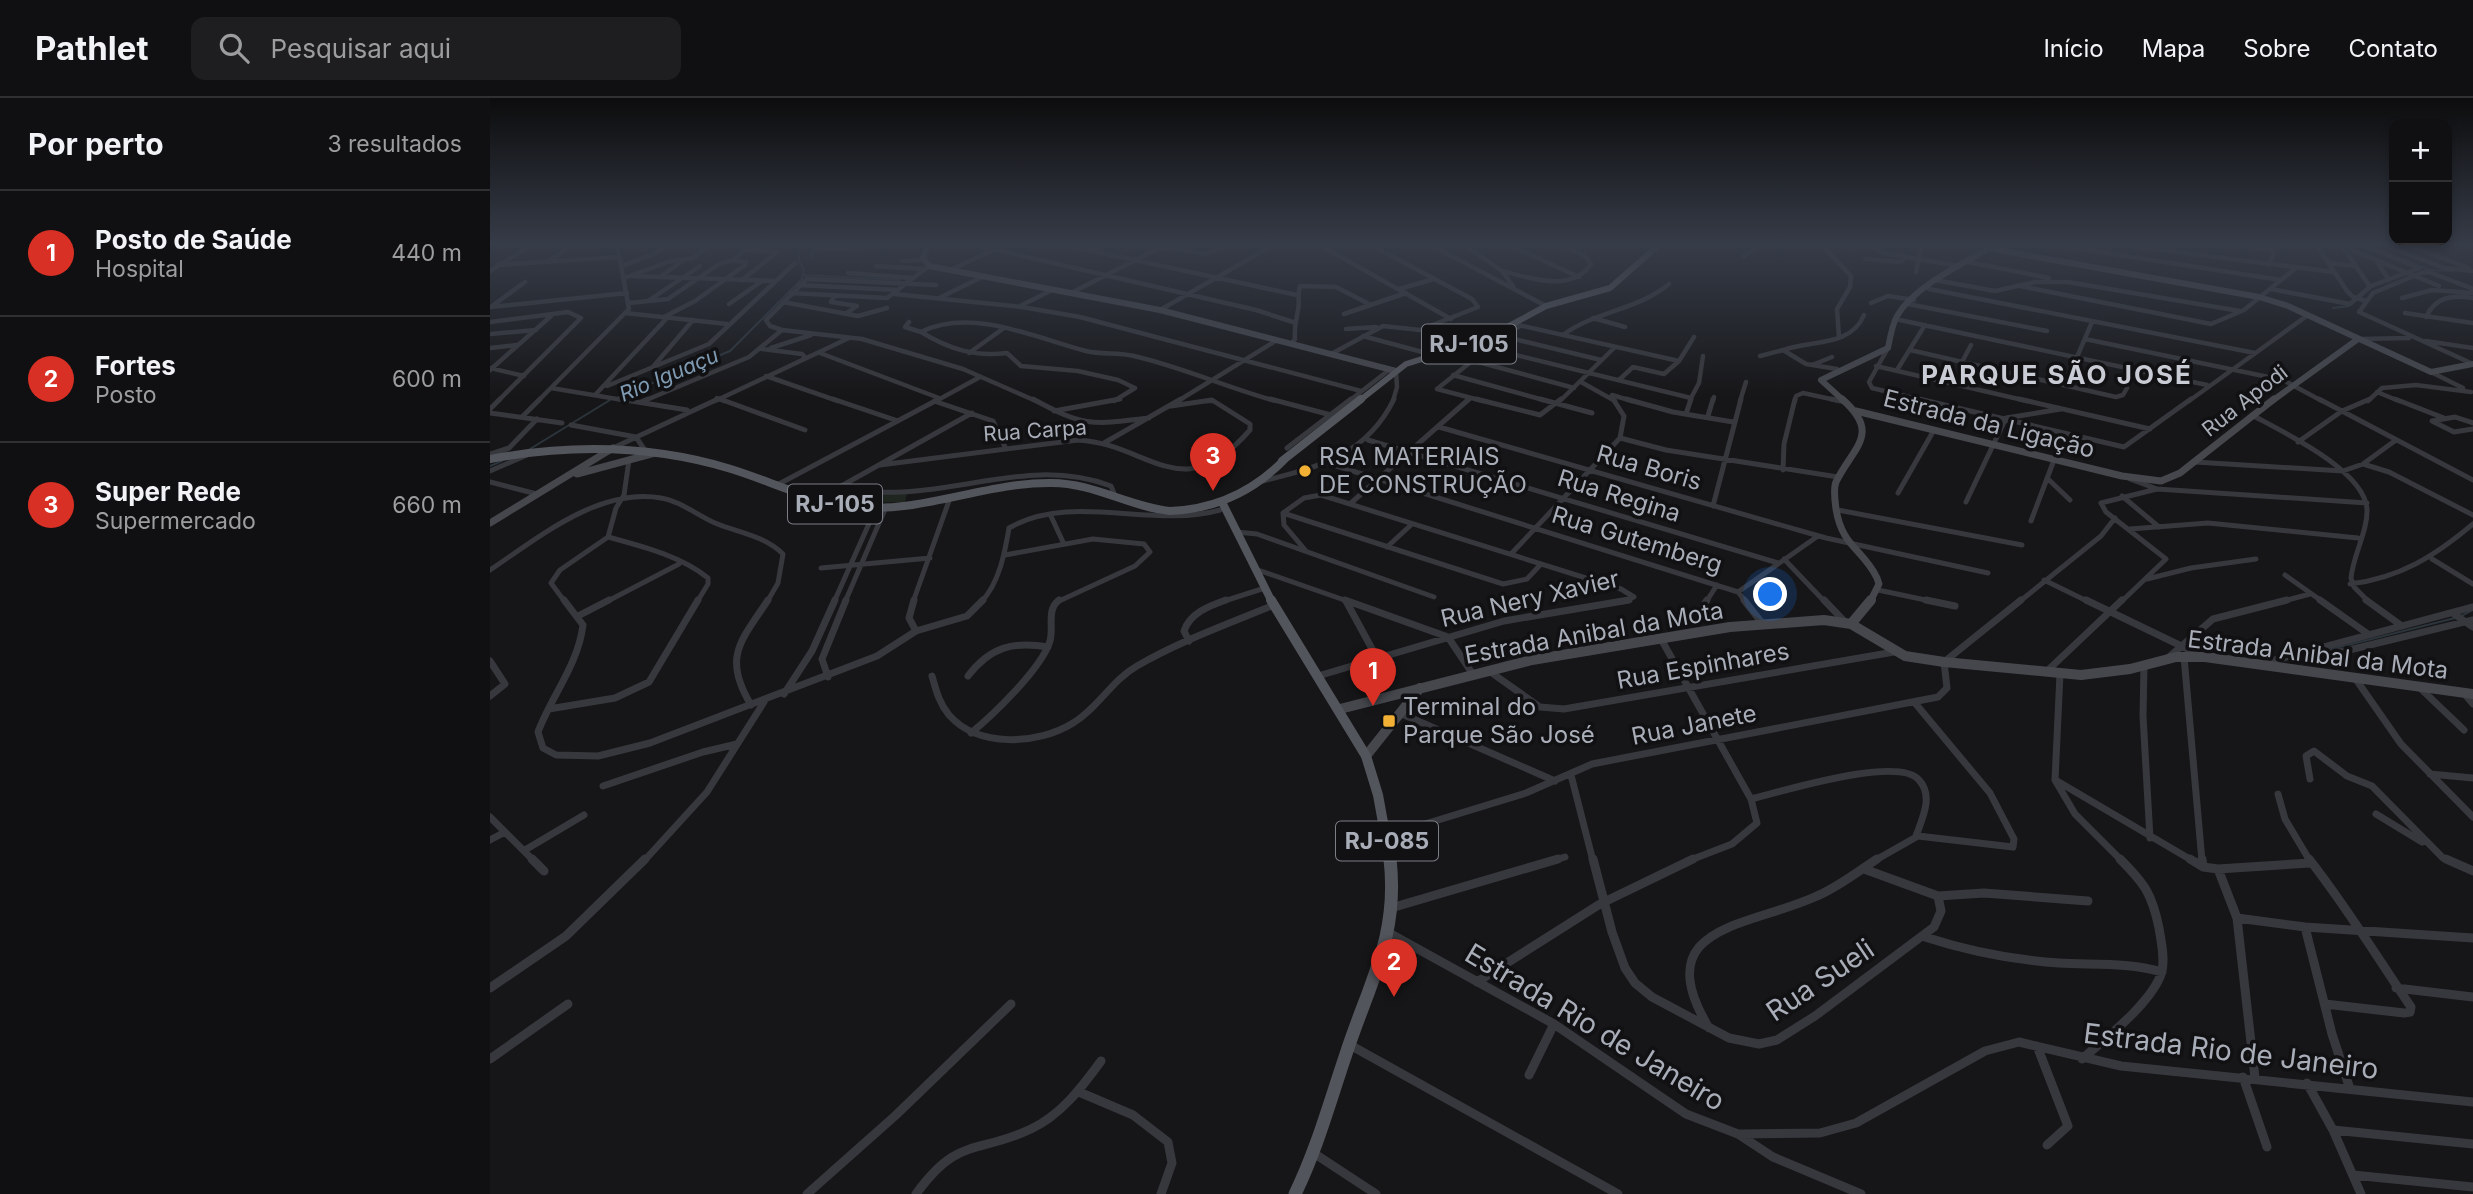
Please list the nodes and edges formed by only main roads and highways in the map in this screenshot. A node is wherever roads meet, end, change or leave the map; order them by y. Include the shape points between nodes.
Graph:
1 (1585, 295) edge
2 (490, 456) edge
3 (1285, 459) junction
4 (1236, 494) junction
5 (1202, 505) junction
6 (1223, 508) junction
7 (1295, 1194) edge

1 - 3 main road, RJ-105 via 1546,306 1471,344 1427,353 1393,370
2 - 5 main road, RJ-105 via 644,449 858,508 909,505 1049,482 1077,484 1162,510
3 - 4 main road, RJ-105
3 - 4 main road, RJ-105 via 1263,481
4 - 5 main road, RJ-105
4 - 6 main road
5 - 6 main road
6 - 7 main road, RJ-085 via 1274,604 1366,756 1377,782 1387,835 1389,933 1348,1044 1315,1154

